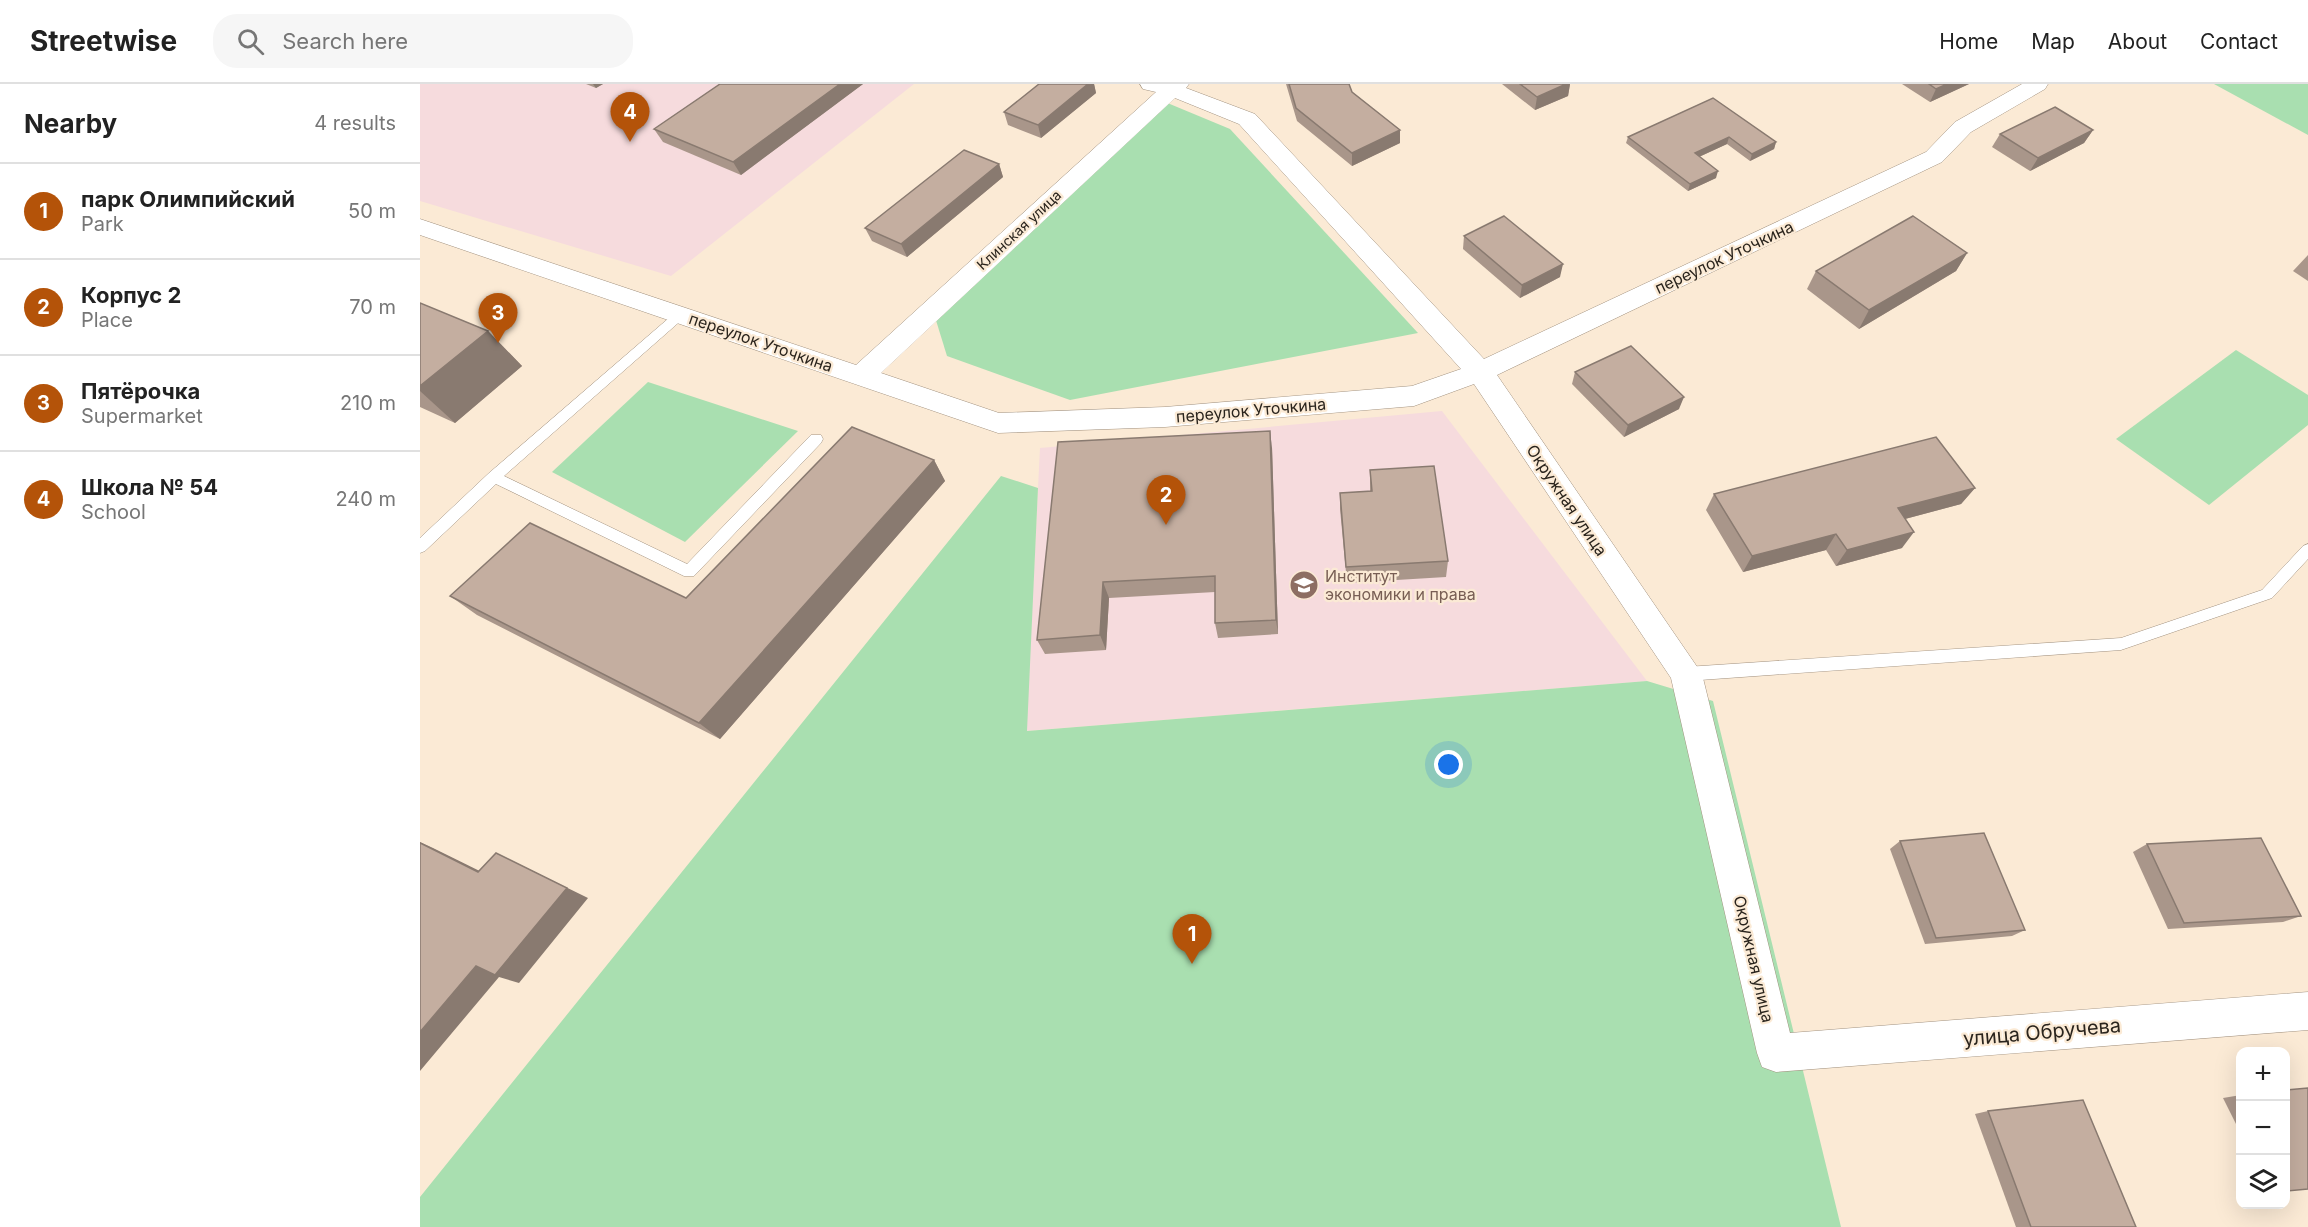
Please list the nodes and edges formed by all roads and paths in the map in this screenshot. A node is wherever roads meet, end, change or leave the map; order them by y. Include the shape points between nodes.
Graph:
1 (2037, 84) edge
2 (1166, 86) edge
3 (420, 228) edge
4 (681, 315) junction
5 (1480, 372) junction
6 (861, 376) junction
7 (816, 439) dead end
8 (495, 477) junction
9 (420, 547) edge
10 (2308, 550) edge
11 (1686, 674) junction
12 (2308, 1011) edge
13 (1776, 1053) joint

1 - 5 street, переулок Уточкина via 1963,127 1934,157
2 - 5 street, Окружная улица via 1247,119
2 - 6 street, Клинская улица
3 - 4 street, переулок Уточкина
4 - 6 street, переулок Уточкина
4 - 8 lane
5 - 6 street, переулок Уточкина via 1414,396 1166,417 998,423
5 - 11 street, Окружная улица
7 - 8 lane via 689,572
8 - 9 lane
10 - 11 lane via 2267,594 2121,644
11 - 13 street, Окружная улица
12 - 13 street, улица Обручева

